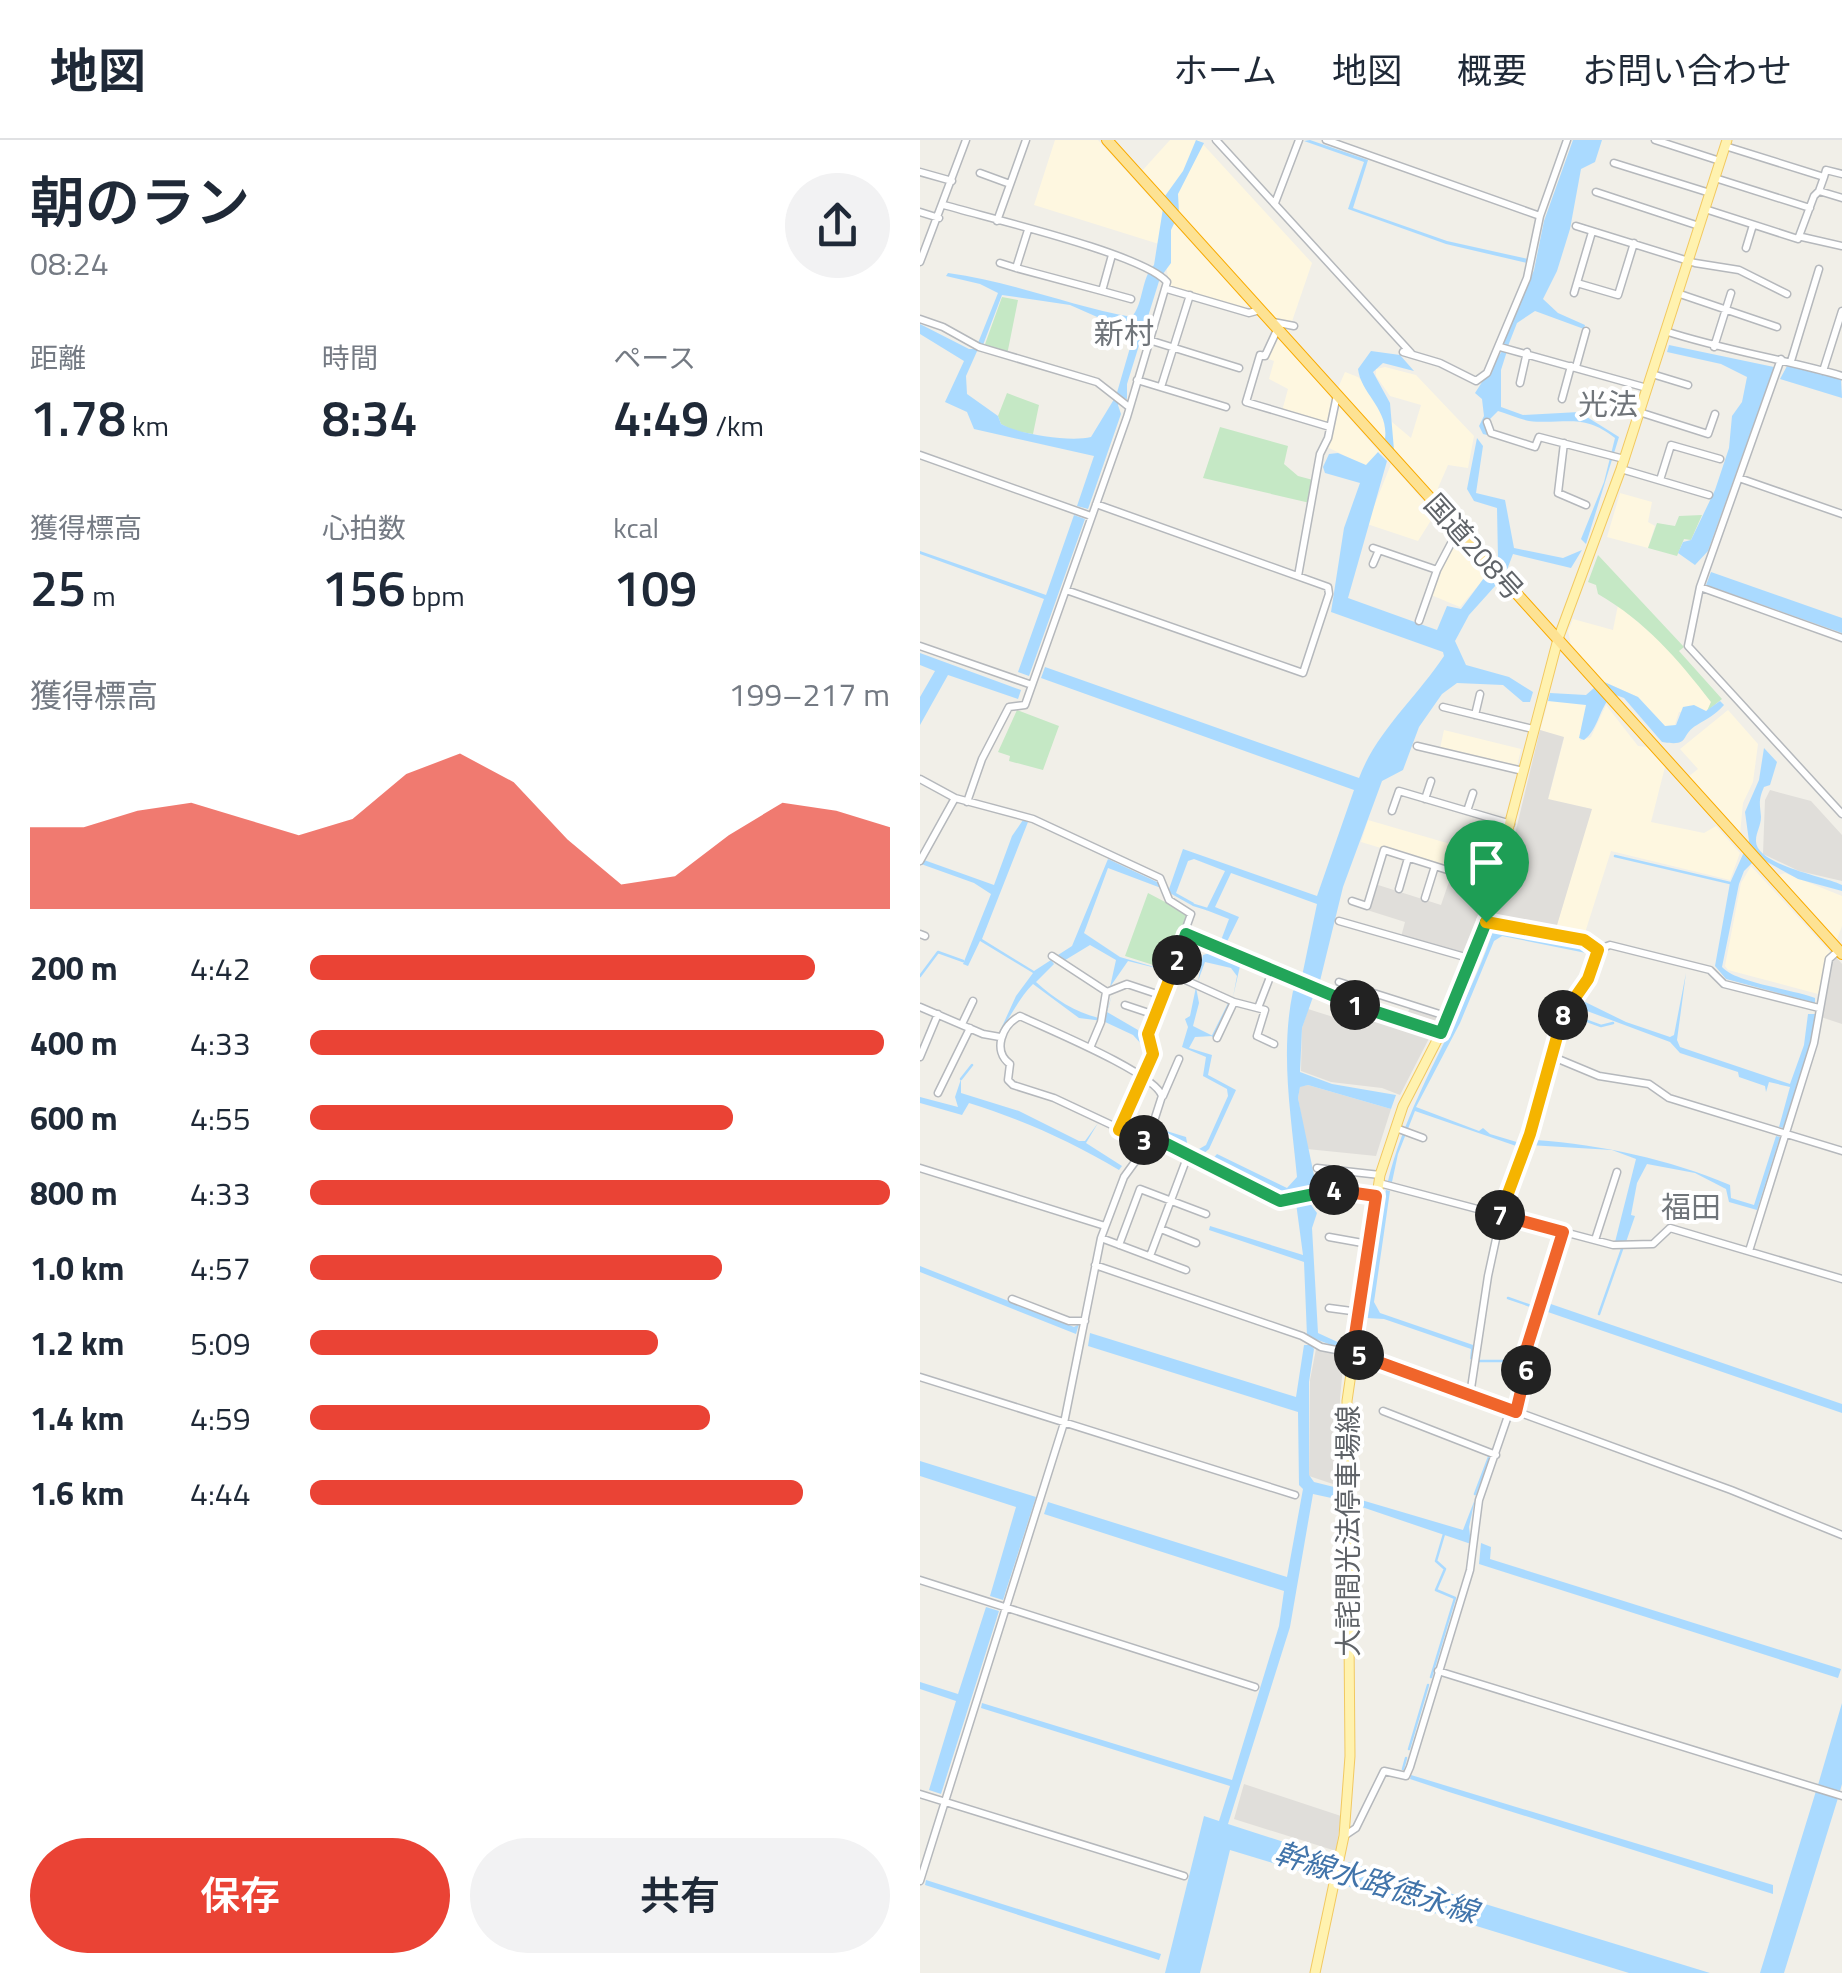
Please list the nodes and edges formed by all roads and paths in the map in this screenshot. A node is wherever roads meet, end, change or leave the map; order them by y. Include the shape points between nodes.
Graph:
1 (966, 140) edge
2 (1026, 140) edge
3 (1106, 140) edge
4 (1216, 140) edge
5 (1300, 140) edge
6 (1326, 140) edge
7 (1566, 140) edge
8 (1655, 140) edge
9 (1726, 143) edge
10 (1720, 161) junction
11 (1614, 163) dead end
12 (920, 172) edge
13 (980, 173) dead end
14 (1842, 174) edge
15 (1715, 178) junction
16 (1824, 178) junction
17 (952, 181) junction
18 (1010, 184) junction
19 (1596, 192) dead end
20 (1820, 192) junction
21 (1710, 193) junction
22 (1842, 198) edge
23 (1275, 204) junction
24 (944, 205) junction
25 (1810, 208) junction
26 (1705, 209) junction
27 (920, 212) edge
28 (1540, 216) junction
29 (939, 218) junction
30 (997, 221) junction
31 (1753, 225) junction
32 (1576, 226) dead end
33 (1699, 226) junction
34 (1028, 230) junction
35 (1592, 231) junction
36 (1802, 237) junction
37 (1634, 244) junction
38 (1842, 246) edge
39 (1746, 248) dead end
40 (1112, 255) junction
41 (1688, 260) junction
42 (920, 262) edge
43 (1000, 263) dead end
44 (1016, 268) junction
45 (1820, 269) dead end
46 (1577, 283) junction
47 (1167, 288) junction
48 (1102, 291) junction
49 (1574, 293) dead end
50 (1677, 293) junction
51 (1731, 293) dead end
52 (1787, 294) dead end
53 (1190, 296) junction
54 (1131, 299) dead end
55 (1260, 310) junction
56 (1726, 310) junction
57 (1842, 311) edge
58 (920, 320) edge
59 (1275, 326) junction
60 (1294, 326) dead end
61 (1777, 326) dead end
62 (1586, 331) dead end
63 (1665, 331) junction
64 (1149, 340) junction
65 (1714, 346) junction
66 (1174, 348) junction
67 (1505, 348) junction
68 (1527, 352) junction
69 (1780, 359) junction
70 (1790, 361) junction
71 (1574, 366) junction
72 (1239, 368) dead end
73 (1823, 371) junction
74 (1652, 374) junction
75 (1842, 376) edge
76 (1137, 380) junction
77 (1520, 383) dead end
78 (1688, 385) dead end
79 (1162, 388) junction
80 (1647, 388) junction
81 (1337, 395) junction
82 (1562, 398) dead end
83 (1129, 407) junction
84 (1226, 407) dead end
85 (1639, 412) junction
86 (1715, 414) dead end
87 (1488, 422) dead end
88 (1330, 426) junction
89 (1564, 443) junction
90 (920, 455) edge
91 (1720, 459) dead end
92 (1621, 462) junction
93 (1739, 478) junction
94 (1660, 480) junction
95 (1709, 495) dead end
96 (1096, 504) junction
97 (1586, 505) dead end
98 (1842, 514) edge
99 (1092, 516) junction
100 (1458, 530) junction
101 (1374, 564) dead end
102 (1437, 570) junction
103 (1298, 576) junction
104 (1700, 587) junction
105 (1066, 590) junction
106 (1419, 621) dead end
107 (1842, 638) edge
108 (1558, 639) junction
109 (920, 646) edge
110 (1032, 686) junction
111 (1480, 694) dead end
112 (1443, 707) dead end
113 (1475, 715) junction
114 (1533, 730) junction
115 (1417, 746) dead end
116 (1523, 771) junction
117 (920, 779) edge
118 (1431, 781) dead end
119 (1472, 794) dead end
120 (955, 798) junction
121 (1425, 799) junction
122 (967, 802) junction
123 (1392, 811) dead end
124 (1467, 811) junction
125 (1842, 814) edge
126 (1511, 824) junction
127 (1408, 858) junction
128 (920, 860) edge
129 (1435, 866) junction
130 (1496, 885) junction
131 (1399, 889) dead end
132 (1426, 898) dead end
133 (1352, 901) dead end
134 (1339, 921) dead end
135 (1486, 922) junction
136 (1186, 934) junction
137 (1598, 950) junction
138 (1840, 952) edge
139 (1052, 956) dead end
140 (1473, 960) junction
141 (1272, 972) junction
142 (1172, 974) junction
143 (1339, 982) dead end
144 (1106, 992) junction
145 (1163, 996) junction
146 (972, 1001) dead end
147 (1234, 1002) junction
148 (1124, 1005) dead end
149 (920, 1007) edge
150 (1258, 1008) junction
151 (1819, 1008) junction
152 (938, 1014) junction
153 (1155, 1015) junction
154 (1449, 1017) junction
155 (967, 1029) junction
156 (1441, 1033) junction
157 (1000, 1037) junction
158 (1217, 1038) dead end
159 (1274, 1044) dead end
160 (1090, 1048) junction
161 (920, 1056) edge
162 (1551, 1056) junction
163 (1179, 1059) dead end
164 (1144, 1076) junction
165 (938, 1093) dead end
166 (1162, 1096) junction
167 (1119, 1130) junction
168 (1400, 1130) junction
169 (1786, 1134) junction
170 (1423, 1138) dead end
171 (1150, 1140) junction
172 (1842, 1151) edge
173 (1188, 1155) junction
174 (920, 1168) edge
175 (1317, 1168) dead end
176 (1617, 1172) dead end
177 (1380, 1179) junction
178 (1376, 1196) junction
179 (1172, 1202) junction
180 (1206, 1214) dead end
181 (1500, 1217) junction
182 (1105, 1226) junction
183 (1161, 1230) junction
184 (1563, 1232) junction
185 (1328, 1237) dead end
186 (1101, 1238) junction
187 (1595, 1240) junction
188 (1196, 1242) dead end
189 (1118, 1244) junction
190 (1368, 1244) junction
191 (1749, 1251) junction
192 (1150, 1256) junction
193 (1095, 1264) junction
194 (1186, 1270) dead end
195 (1842, 1279) edge
196 (1012, 1299) dead end
197 (1330, 1308) dead end
198 (1359, 1312) junction
199 (1085, 1321) junction
200 (1352, 1355) junction
201 (920, 1377) edge
202 (1470, 1395) junction
203 (1383, 1410) dead end
204 (1513, 1411) junction
205 (1064, 1423) junction
206 (1496, 1454) junction
207 (1294, 1495) dead end
208 (1842, 1535) edge
209 (920, 1580) edge
210 (1006, 1607) junction
211 (1438, 1671) junction
212 (1256, 1687) dead end
213 (920, 1794) edge
214 (1838, 1795) edge
215 (945, 1802) junction
216 (1344, 1836) junction
217 (1184, 1876) dead end
218 (920, 1881) edge
219 (1316, 1973) edge

1 - 17 street
2 - 18 street
3 - 55 highway, 国道208号
4 - 23 street
5 - 23 street
6 - 28 street
7 - 28 street
8 - 10 street
9 - 10 main road, 大詫間光法停車場線
9 - 16 street
10 - 15 main road, 大詫間光法停車場線
11 - 21 street
12 - 17 street
13 - 18 street
14 - 16 street via 1826,170
15 - 21 main road, 大詫間光法停車場線
15 - 25 street
16 - 20 street
17 - 24 street
18 - 30 street
19 - 33 street
20 - 22 street
20 - 25 street
21 - 26 main road, 大詫間光法停車場線
23 - 67 street via 1407,353 1476,381
24 - 29 street
24 - 30 street
25 - 36 street
26 - 31 street
26 - 33 main road, 大詫間光法停車場線
27 - 29 street
28 - 67 street via 1527,278 1502,334
29 - 42 street
30 - 34 street
31 - 36 street
31 - 39 street
32 - 35 street
33 - 41 main road, 大詫間光法停車場線
34 - 40 street
34 - 44 street
35 - 37 street
35 - 46 street
36 - 38 street
37 - 41 street
37 - 46 street via 1618,296
40 - 47 street via 1149,266
40 - 48 street
41 - 50 main road, 大詫間光法停車場線
41 - 52 street via 1740,270
43 - 44 street
44 - 48 street
45 - 70 street
46 - 49 street
47 - 53 street
47 - 64 street
48 - 54 street
50 - 56 street
50 - 63 main road, 大詫間光法停車場線
51 - 56 street
53 - 55 street via 1248,313
53 - 66 street
55 - 59 highway, 国道208号
56 - 61 street
56 - 65 street
57 - 73 street
58 - 83 street via 978,347 1097,382
59 - 60 street
59 - 81 highway, 国道208号
59 - 88 street via 1246,402
62 - 71 street
63 - 65 street
63 - 74 main road, 大詫間光法停車場線
64 - 66 street
64 - 76 street
65 - 69 street
66 - 72 street
66 - 79 street
67 - 68 street
68 - 71 street
68 - 77 street
69 - 70 street
69 - 93 street
70 - 73 street
71 - 80 street
71 - 82 street
73 - 75 street
74 - 78 street
74 - 80 main road, 大詫間光法停車場線
76 - 79 street
76 - 83 street
79 - 84 street
80 - 85 main road, 大詫間光法停車場線
81 - 88 street
81 - 100 highway, 国道208号
83 - 96 street
85 - 86 street via 1708,434
85 - 92 main road, 大詫間光法停車場線
87 - 89 street via 1491,434 1535,447 1539,437
88 - 103 street
89 - 92 street
89 - 97 street via 1558,493
90 - 99 street
91 - 94 street via 1671,445
92 - 94 street
92 - 108 main road, 大詫間光法停車場線
93 - 98 street
93 - 104 street
94 - 95 street
96 - 99 street
96 - 103 street
99 - 105 street
100 - 102 street
100 - 108 highway, 国道208号
101 - 102 street via 1376,549
102 - 106 street
103 - 105 street via 1328,586 1329,594 1302,673
104 - 107 street
104 - 125 street via 1688,649
105 - 110 street
108 - 114 main road, 大詫間光法停車場線
108 - 138 highway, 国道208号 via 1765,861
109 - 110 street
110 - 122 street via 1023,707 1009,707
111 - 113 street
112 - 113 street
113 - 114 street
114 - 116 main road, 大詫間光法停車場線
115 - 116 street
116 - 126 main road, 大詫間光法停車場線
117 - 120 street
118 - 121 street
119 - 124 street
120 - 122 street
120 - 128 street
121 - 123 street via 1398,791
121 - 124 street
122 - 136 street via 1033,819 1160,878 1168,900 1192,914
124 - 126 street
126 - 130 main road, 大詫間光法停車場線
127 - 129 street
127 - 131 street
127 - 133 street via 1384,850 1367,906
129 - 130 street
129 - 132 street
130 - 135 main road, 大詫間光法停車場線
134 - 140 street
135 - 137 street via 1584,940
135 - 140 main road, 大詫間光法停車場線
136 - 141 street
136 - 142 street
137 - 151 street via 1610,945 1710,970 1724,984
137 - 162 street via 1588,979 1564,1010
138 - 151 street via 1829,959
139 - 144 street
140 - 154 main road, 大詫間光法停車場線
141 - 150 street
141 - 156 street
142 - 145 street
142 - 147 street
143 - 154 street
144 - 145 street via 1127,984
144 - 160 street
145 - 153 street
146 - 155 street
147 - 150 street
147 - 158 street
148 - 153 street
149 - 152 street
150 - 159 street via 1267,1013 1257,1036
151 - 169 street
152 - 155 street
152 - 161 street
153 - 164 street
154 - 156 main road, 大詫間光法停車場線
155 - 157 street
155 - 165 street
156 - 168 main road, 大詫間光法停車場線
157 - 160 street via 1020,1016
157 - 167 street via 1013,1085
160 - 164 street
162 - 169 street
162 - 181 street
163 - 166 street
164 - 166 street
164 - 167 street
166 - 171 street
167 - 171 street
168 - 170 street
168 - 177 main road, 大詫間光法停車場線
169 - 172 street
169 - 191 street
171 - 173 street
171 - 182 street via 1124,1177
173 - 178 street via 1280,1201 1334,1190
173 - 179 street
174 - 182 street
175 - 177 street
176 - 187 street
177 - 178 main road, 大詫間光法停車場線
177 - 181 street
178 - 190 main road, 大詫間光法停車場線
179 - 180 street
179 - 183 street
179 - 189 street via 1140,1189
181 - 184 street
181 - 202 street
182 - 186 street
183 - 188 street
183 - 192 street
184 - 187 street
184 - 204 street
185 - 190 street
186 - 189 street
186 - 193 street
187 - 191 street via 1652,1244 1670,1228
189 - 192 street
190 - 198 main road, 大詫間光法停車場線
191 - 195 street
192 - 194 street
193 - 199 street
193 - 200 street
196 - 199 street
197 - 198 street
198 - 200 main road, 大詫間光法停車場線
199 - 205 street
200 - 202 street
200 - 216 main road, 大詫間光法停車場線
201 - 205 street
202 - 204 street
203 - 206 street
204 - 206 street
204 - 208 street
205 - 207 street
205 - 210 street
206 - 211 street
209 - 210 street
210 - 212 street
210 - 215 street
211 - 214 street
211 - 216 street via 1406,1776 1384,1771 1356,1828
213 - 215 street
215 - 217 street
215 - 218 street
216 - 219 main road, 大詫間光法停車場線

